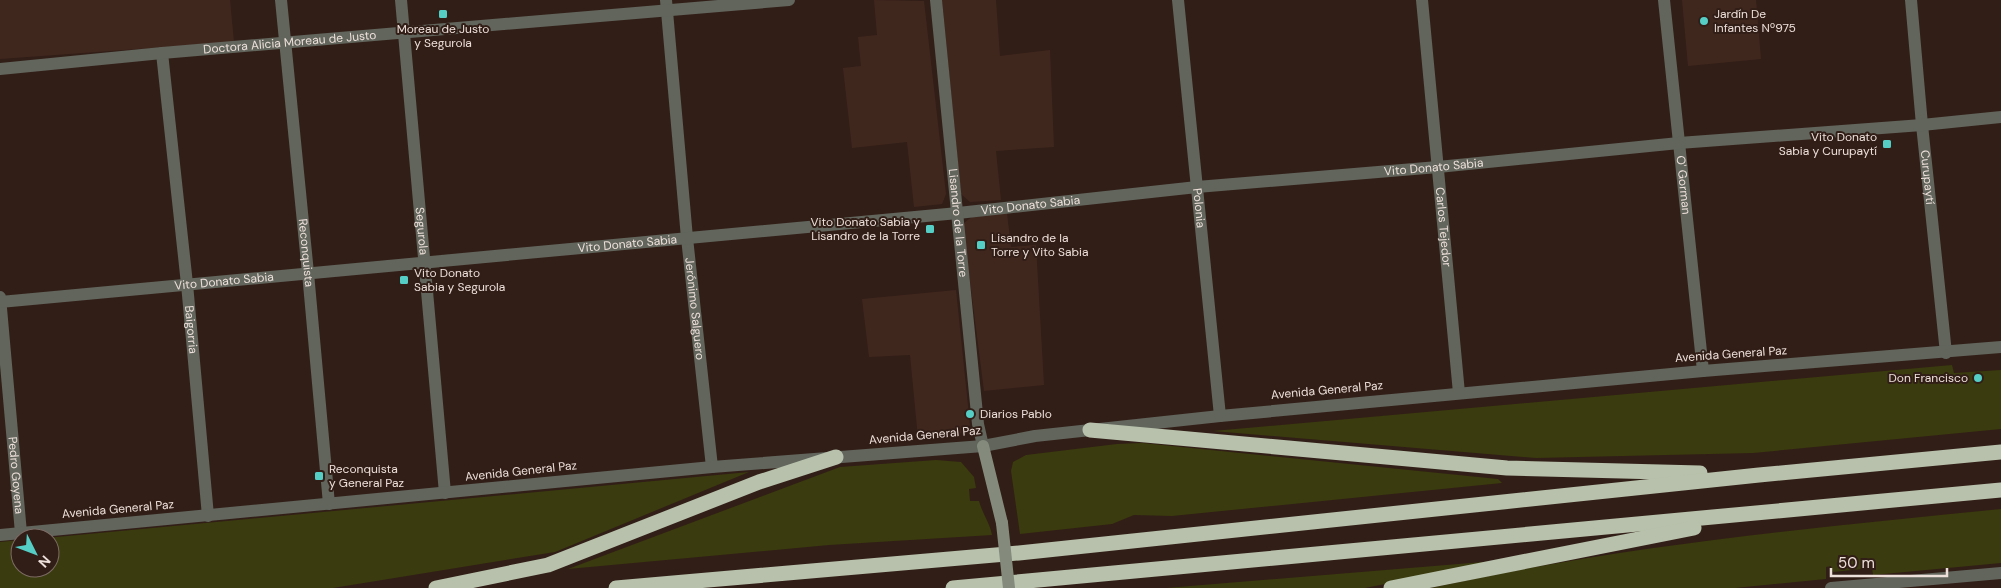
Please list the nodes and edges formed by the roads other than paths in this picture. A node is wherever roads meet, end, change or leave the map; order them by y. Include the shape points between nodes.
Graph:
1 (280, 0) edge
2 (401, 0) edge
3 (789, 0) edge
4 (936, 0) edge
5 (1178, 0) edge
6 (1422, 0) edge
7 (1664, 0) edge
8 (1911, 0) edge
9 (666, 5) edge
10 (404, 33) junction
11 (284, 43) junction
12 (162, 53) junction
13 (0, 69) edge
14 (2001, 117) edge
15 (1922, 125) junction
16 (1679, 143) junction
17 (1438, 167) junction
18 (1197, 187) junction
19 (958, 213) junction
20 (687, 238) junction
21 (425, 262) junction
22 (308, 273) junction
23 (188, 284) junction
24 (0, 297) edge
25 (0, 302) edge
26 (2001, 347) edge
27 (1946, 353) junction
28 (1703, 371) junction
29 (1459, 393) junction
30 (1220, 416) junction
31 (1090, 430) junction
32 (983, 446) junction
33 (2001, 452) edge
34 (836, 457) junction
35 (712, 467) junction
36 (1759, 475) junction
37 (2001, 490) edge
38 (445, 493) junction
39 (329, 504) junction
40 (1778, 512) junction
41 (208, 516) junction
42 (21, 528) edge
43 (60, 529) edge
44 (2001, 573) edge
45 (1896, 585) edge
46 (436, 588) edge
47 (616, 588) edge
48 (953, 588) edge
49 (1009, 588) edge
50 (1392, 588) edge
51 (1832, 588) edge

1 - 11 street, Reconquista
2 - 10 street, Segurola
3 - 9 street, Doctora Alicia Moreau de Justo
4 - 19 street, Lisandro de la Torre
5 - 18 street, Polonia
6 - 17 street, Carlos Tejedor
7 - 16 street, O' Gorman
8 - 15 street, Curupaytí
9 - 10 street, Doctora Alicia Moreau de Justo
9 - 20 street, Jerónimo Salguero
10 - 11 street, Doctora Alicia Moreau de Justo
10 - 21 street, Segurola
11 - 12 street, Doctora Alicia Moreau de Justo
11 - 22 street, Reconquista
12 - 13 street, Doctora Alicia Moreau de Justo
12 - 23 street, Baigorria
14 - 15 street, Vito Donato Sabia
15 - 16 street, Vito Donato Sabia
15 - 27 street, Curupaytí
16 - 17 street, Vito Donato Sabia
16 - 28 street, O' Gorman
17 - 18 street, Vito Donato Sabia
17 - 29 street, Carlos Tejedor
18 - 19 street, Vito Donato Sabia
18 - 30 street, Polonia
19 - 20 street, Vito Donato Sabia
19 - 32 street, Lisandro de la Torre via 978,424
20 - 21 street, Vito Donato Sabia
20 - 35 street, Jerónimo Salguero
21 - 22 street, Vito Donato Sabia
21 - 38 street, Segurola
22 - 23 street, Vito Donato Sabia
22 - 39 street, Reconquista
23 - 25 street, Vito Donato Sabia
23 - 41 street, Baigorria
24 - 25 street, Pedro Goyena
25 - 42 street, Pedro Goyena
26 - 27 street, Avenida General Paz
27 - 28 street, Avenida General Paz
28 - 29 street, Avenida General Paz
29 - 30 street, Avenida General Paz
30 - 31 street, Avenida General Paz
31 - 32 street, Avenida General Paz
31 - 36 highway via 1507,468
32 - 34 street, Avenida General Paz
32 - 49 main road, bridge via 1002,523
33 - 36 highway
34 - 35 street, Avenida General Paz
34 - 46 highway via 759,482 548,565
35 - 38 street, Avenida General Paz
36 - 47 highway via 1019,553
37 - 40 highway
38 - 39 street, Avenida General Paz
39 - 41 street, Avenida General Paz
40 - 48 highway
40 - 50 highway
41 - 43 street, Avenida General Paz
44 - 45 street
45 - 51 street

